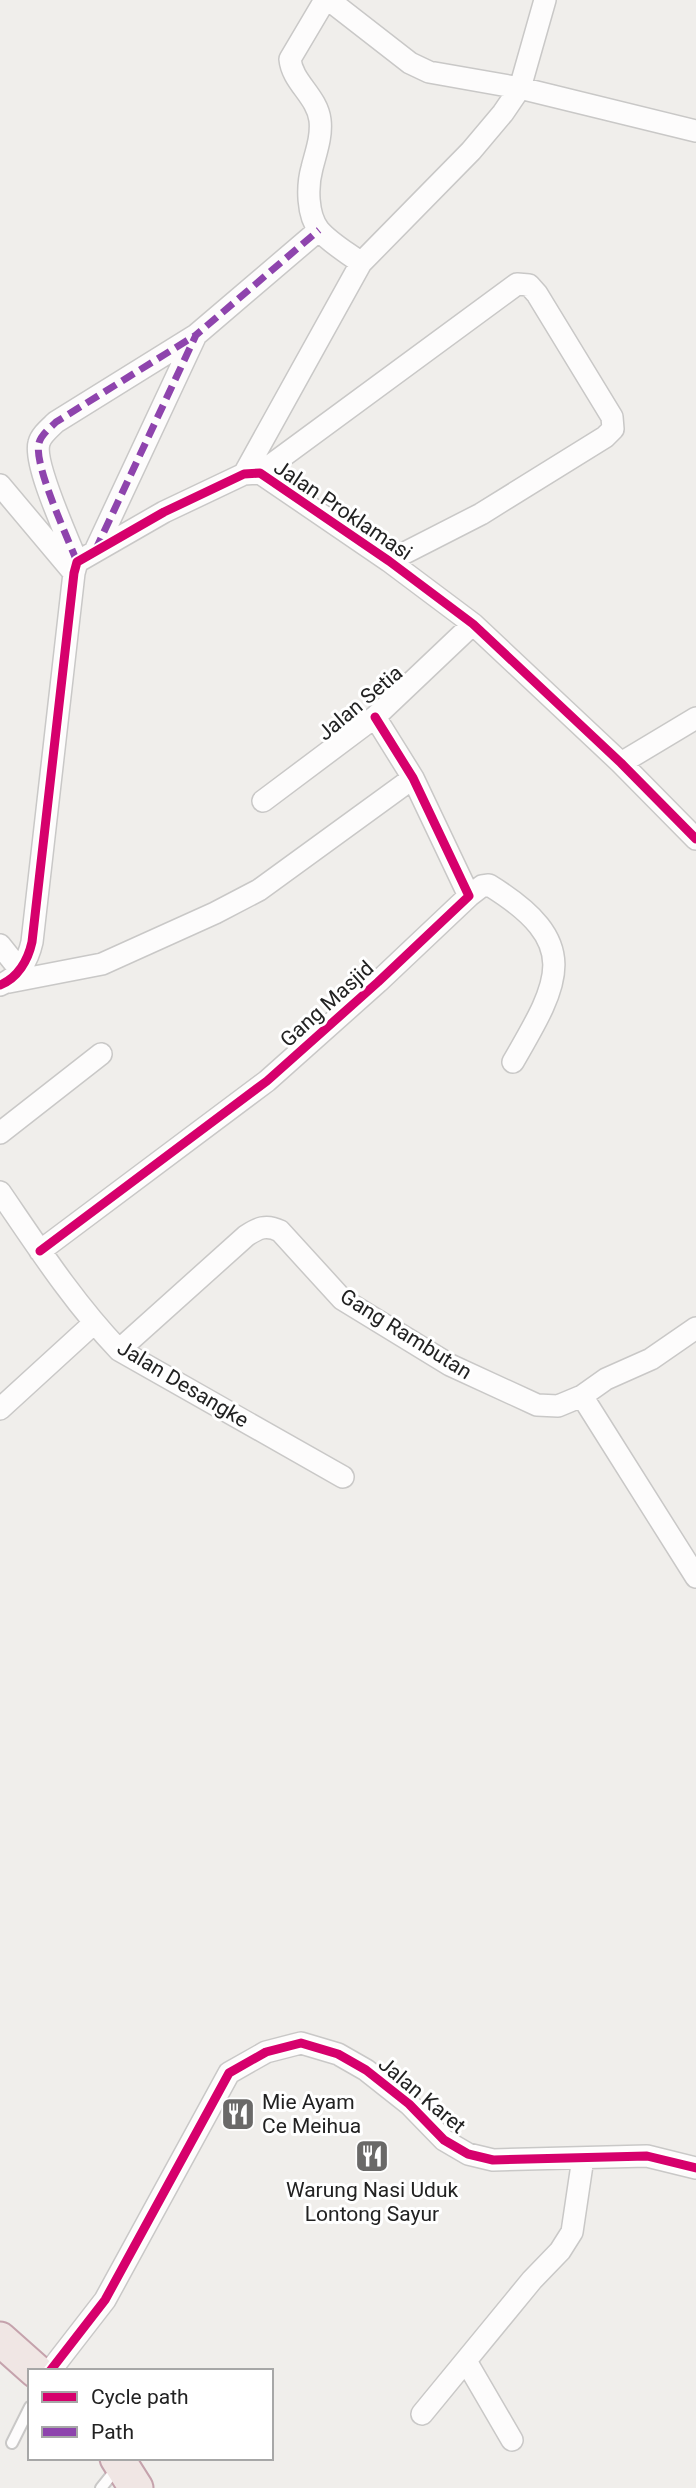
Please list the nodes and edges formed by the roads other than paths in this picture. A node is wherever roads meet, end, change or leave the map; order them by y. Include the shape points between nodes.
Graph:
1 (327, 0) edge
2 (545, 0) edge
3 (520, 88) junction
4 (696, 131) edge
5 (319, 230) junction
6 (361, 263) junction
7 (196, 335) junction
8 (252, 474) junction
9 (0, 485) edge
10 (389, 561) junction
11 (82, 562) junction
12 (474, 624) junction
13 (375, 718) junction
14 (696, 718) edge
15 (621, 763) junction
16 (412, 778) junction
17 (263, 801) dead end
18 (696, 839) edge
19 (468, 896) junction
20 (0, 944) edge
21 (10, 979) edge
22 (101, 1054) dead end
23 (513, 1062) dead end
24 (0, 1133) edge
25 (0, 1192) edge
26 (40, 1251) junction
27 (93, 1324) junction
28 (696, 1328) edge
29 (118, 1350) junction
30 (582, 1396) junction
31 (0, 1409) edge
32 (343, 1476) dead end
33 (696, 1577) edge
34 (583, 2158) junction
35 (696, 2168) edge
36 (0, 2339) edge
37 (466, 2361) junction
38 (34, 2369) edge
39 (52, 2369) edge
40 (28, 2411) edge
41 (422, 2413) dead end
42 (512, 2440) dead end
43 (12, 2443) dead end

1 - 3 street via 410,63 429,72
1 - 5 street via 290,59 320,117 309,195
2 - 3 street
3 - 4 street
3 - 6 street via 471,151
5 - 6 street
5 - 7 street
6 - 8 street
7 - 11 street
7 - 11 street via 56,422 40,440 37,453 42,473
8 - 10 street, Jalan Proklamasi
8 - 10 street via 517,284 529,285 612,417 613,429 481,514
8 - 11 street, Jalan Proklamasi via 164,512
9 - 11 street
10 - 12 street, Jalan Proklamasi
11 - 21 street via 32,942 29,956
12 - 13 street, Jalan Setia
12 - 15 street, Jalan Proklamasi
13 - 16 street
13 - 17 street, Jalan Setia
14 - 15 street
15 - 18 street, Jalan Proklamasi
16 - 19 street
16 - 21 street via 260,890 215,913 102,964
19 - 23 street via 489,885 521,909 552,944 554,976 547,1002
19 - 26 street, Gang Masjid via 267,1081
20 - 21 street
22 - 24 street
25 - 26 street, Jalan Desangke
26 - 27 street, Jalan Desangke
27 - 29 street, Jalan Desangke
27 - 31 street
28 - 30 street, Gang Rambutan via 651,1359 606,1379
29 - 30 street, Gang Rambutan via 246,1236 260,1227 271,1227 280,1231 342,1299 450,1365 537,1405 558,1406
29 - 32 street, Jalan Desangke
30 - 33 street
34 - 35 street, Jalan Karet via 647,2157
34 - 37 street via 572,2232
34 - 39 street, Jalan Karet via 493,2160 468,2154 444,2140 366,2070 338,2054 301,2043 266,2052 229,2073 105,2300
36 - 38 highway
37 - 41 street
37 - 42 street
40 - 43 lane

